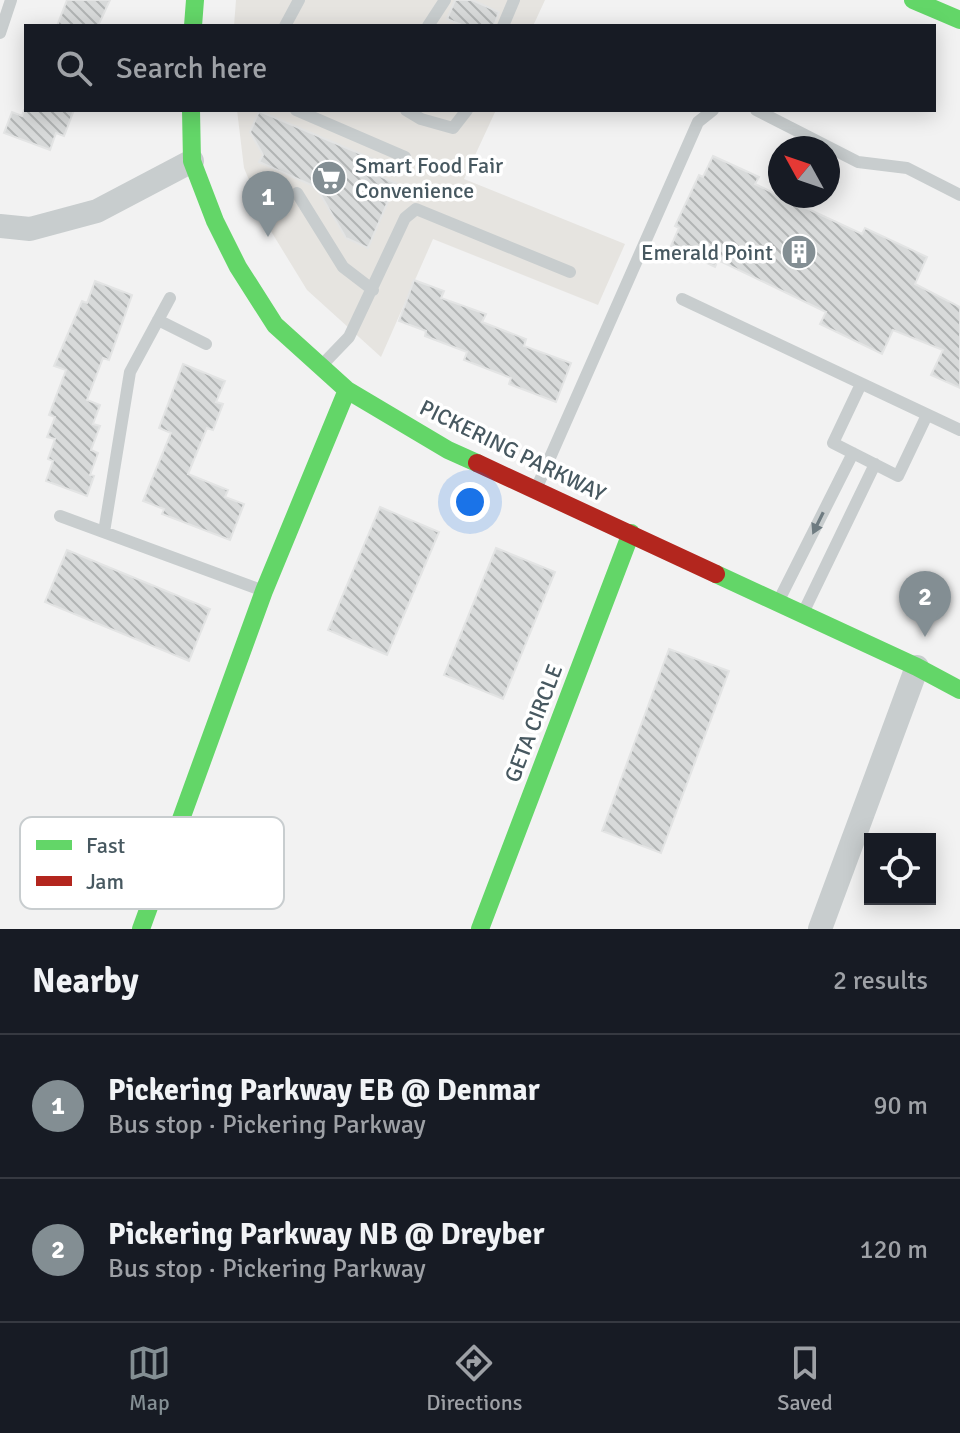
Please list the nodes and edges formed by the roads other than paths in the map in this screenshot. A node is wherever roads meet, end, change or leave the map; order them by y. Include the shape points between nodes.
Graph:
1 (11, 0) edge
2 (195, 0) edge
3 (299, 0) edge
4 (445, 0) edge
5 (514, 0) edge
6 (913, 0) edge
7 (960, 20) edge
8 (193, 24) edge
9 (286, 24) edge
10 (429, 24) edge
11 (504, 24) edge
12 (0, 33) edge
13 (191, 112) edge
14 (301, 112) edge
15 (409, 112) edge
16 (465, 112) edge
17 (710, 112) edge
18 (760, 112) edge
19 (405, 157) dead end
20 (192, 161) junction
21 (297, 193) dead end
22 (960, 195) edge
23 (0, 226) edge
24 (570, 272) dead end
25 (373, 290) junction
26 (170, 298) dead end
27 (682, 299) dead end
28 (158, 320) junction
29 (206, 344) dead end
30 (321, 366) junction
31 (861, 384) junction
32 (347, 390) junction
33 (927, 415) junction
34 (960, 430) edge
35 (853, 453) junction
36 (875, 464) junction
37 (535, 490) junction
38 (60, 516) dead end
39 (104, 532) junction
40 (631, 533) junction
41 (264, 591) junction
42 (778, 602) junction
43 (802, 614) junction
44 (917, 667) junction
45 (960, 690) edge
46 (182, 817) edge
47 (148, 909) edge
48 (141, 929) edge
49 (480, 929) edge
50 (820, 929) edge

1 - 12 lane
2 - 8 street
3 - 9 lane
4 - 10 lane
5 - 11 lane
6 - 7 street
13 - 20 street, PICKERING PARKWAY
14 - 19 lane
15 - 16 lane via 453,128
17 - 37 lane via 698,122
18 - 22 lane via 858,162 907,168
20 - 23 street via 97,211 30,229
20 - 30 street, PICKERING PARKWAY via 238,267 275,325
21 - 25 lane via 343,267
24 - 25 lane via 416,209 405,218
25 - 30 lane via 349,337
26 - 28 lane
27 - 31 lane
28 - 29 lane
28 - 39 lane via 130,372
30 - 32 street, PICKERING PARKWAY
31 - 33 lane
31 - 35 lane via 833,443
32 - 37 street, PICKERING PARKWAY via 448,450
32 - 41 street
33 - 34 lane
33 - 36 lane via 898,476
35 - 36 lane
35 -> 42 lane
36 - 43 lane
37 - 40 street, PICKERING PARKWAY
38 - 39 lane
39 - 41 lane
40 - 42 street, PICKERING PARKWAY
40 - 49 street, GETA CIRCLE
41 - 46 street
42 - 43 street, PICKERING PARKWAY
43 - 44 street, PICKERING PARKWAY
44 - 45 street, PICKERING PARKWAY
44 - 50 street
47 - 48 street

